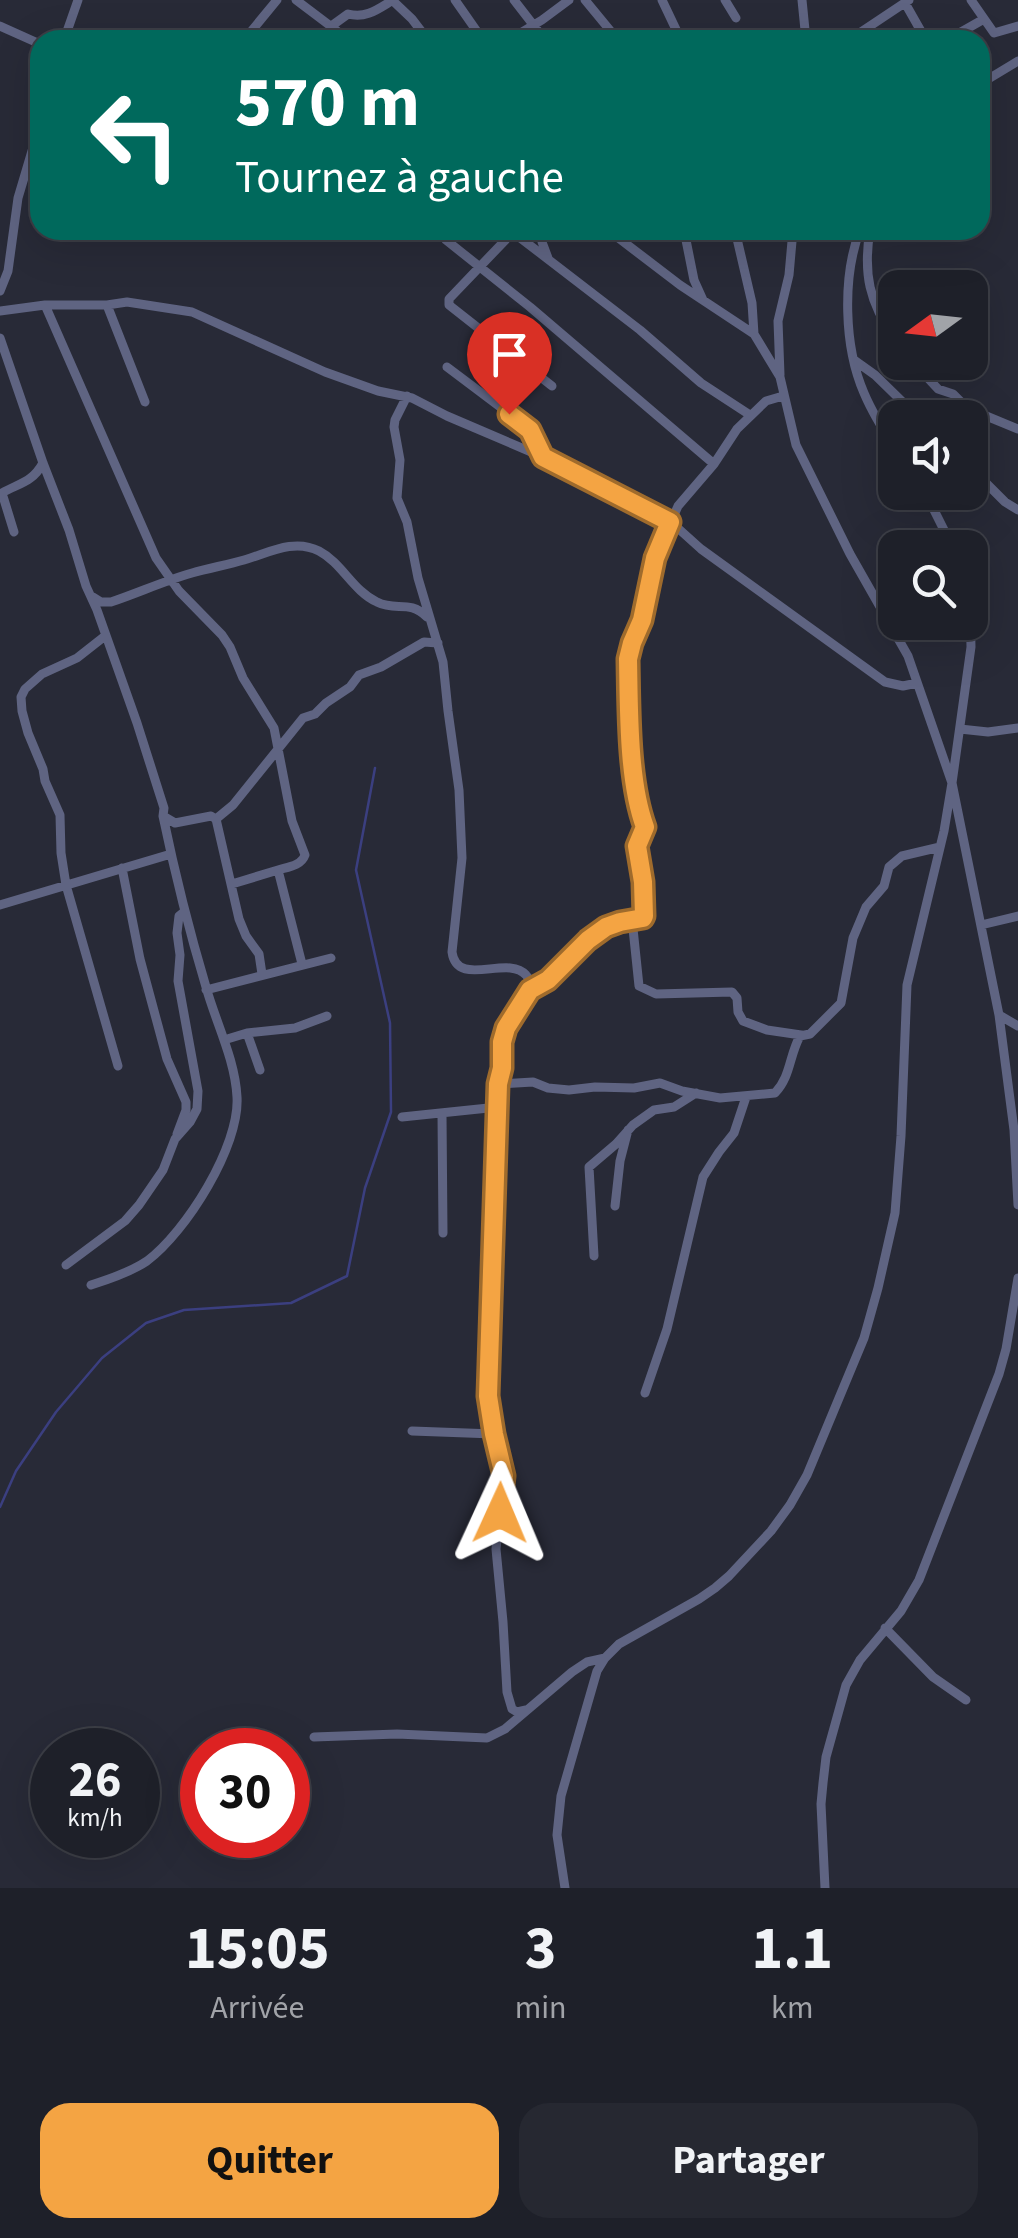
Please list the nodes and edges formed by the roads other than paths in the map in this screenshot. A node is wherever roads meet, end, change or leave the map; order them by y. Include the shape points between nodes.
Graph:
1 (78, 0) edge
2 (277, 0) edge
3 (296, 0) edge
4 (393, 0) edge
5 (454, 0) edge
6 (514, 0) edge
7 (569, 0) edge
8 (585, 0) edge
9 (662, 0) edge
10 (725, 0) edge
11 (971, 0) edge
12 (803, 1) edge
13 (907, 2) edge
14 (736, 18) dead end
15 (984, 19) junction
16 (533, 25) junction
17 (0, 26) edge
18 (1018, 26) edge
19 (330, 27) junction
20 (68, 30) edge
21 (252, 30) edge
22 (334, 30) edge
23 (420, 30) edge
24 (476, 30) edge
25 (525, 30) edge
26 (537, 30) edge
27 (610, 30) edge
28 (676, 30) edge
29 (805, 30) edge
30 (864, 30) edge
31 (921, 30) edge
32 (965, 30) edge
33 (30, 40) edge
34 (1018, 62) edge
35 (990, 78) edge
36 (30, 158) edge
37 (446, 240) edge
38 (503, 240) edge
39 (523, 240) edge
40 (542, 240) edge
41 (621, 240) edge
42 (686, 240) edge
43 (737, 240) edge
44 (791, 240) edge
45 (857, 240) edge
46 (868, 240) edge
47 (549, 260) junction
48 (481, 266) junction
49 (0, 290) edge
50 (704, 302) junction
51 (107, 304) junction
52 (45, 305) junction
53 (878, 309) edge
54 (0, 311) edge
55 (754, 334) junction
56 (0, 338) edge
57 (854, 360) junction
58 (446, 367) dead end
59 (780, 378) junction
60 (930, 380) edge
61 (552, 386) dead end
62 (408, 396) junction
63 (784, 396) junction
64 (901, 400) edge
65 (146, 402) dead end
66 (750, 415) junction
67 (878, 422) edge
68 (1018, 429) edge
69 (543, 457) junction
70 (43, 463) junction
71 (714, 464) junction
72 (988, 485) edge
73 (1018, 510) edge
74 (670, 522) junction
75 (14, 532) dead end
76 (170, 581) junction
77 (91, 596) junction
78 (428, 618) junction
79 (105, 636) junction
80 (971, 640) edge
81 (438, 643) junction
82 (918, 683) junction
83 (960, 728) junction
84 (1018, 728) edge
85 (278, 751) junction
86 (952, 783) junction
87 (163, 816) junction
88 (216, 819) junction
89 (940, 846) junction
90 (171, 854) junction
91 (122, 868) junction
92 (278, 870) junction
93 (232, 884) junction
94 (66, 885) junction
95 (0, 905) edge
96 (184, 912) junction
97 (1018, 916) edge
98 (632, 919) junction
99 (981, 925) junction
100 (331, 958) dead end
101 (302, 964) junction
102 (262, 974) junction
103 (206, 990) junction
104 (530, 990) junction
105 (326, 1016) dead end
106 (999, 1016) junction
107 (1018, 1026) edge
108 (247, 1034) junction
109 (801, 1035) junction
110 (224, 1040) junction
111 (118, 1066) dead end
112 (260, 1070) dead end
113 (498, 1084) junction
114 (696, 1093) junction
115 (746, 1097) junction
116 (498, 1106) junction
117 (442, 1114) junction
118 (402, 1117) dead end
119 (1016, 1125) edge
120 (628, 1130) junction
121 (175, 1139) junction
122 (1018, 1205) edge
123 (615, 1206) dead end
124 (443, 1233) dead end
125 (594, 1256) dead end
126 (66, 1264) dead end
127 (1018, 1278) edge
128 (91, 1285) dead end
129 (1016, 1314) edge
130 (645, 1394) dead end
131 (412, 1431) dead end
132 (494, 1434) junction
133 (884, 1628) junction
134 (605, 1658) junction
135 (966, 1700) dead end
136 (526, 1710) junction
137 (314, 1737) dead end
138 (565, 1888) edge
139 (825, 1888) edge

1 - 20 street
2 - 21 street
3 - 19 street
4 - 19 street
4 - 23 street
5 - 24 street
6 - 16 street
7 - 16 street
8 - 27 street
9 - 28 street
10 - 14 street
11 - 15 street
12 - 29 street
13 - 30 street
13 - 31 street
15 - 18 street via 994,33
15 - 32 street
16 - 25 street
16 - 26 street
17 - 33 street
19 - 22 street
34 - 35 street
36 - 49 street
37 - 48 street
38 - 48 street
39 - 47 street
40 - 47 street
41 - 50 street
42 - 50 street
43 - 55 street
44 - 59 street via 778,321
45 - 57 street via 848,296
46 - 53 street via 869,286
47 - 66 street
48 - 61 street via 448,305
48 - 71 street
50 - 55 street
51 - 52 street
51 - 62 street via 192,312 325,372
51 - 65 street
52 - 54 street
52 - 76 street
55 - 59 street
56 - 70 street
57 - 64 street
57 - 67 street
58 - 69 street via 528,428
59 - 63 street
60 - 68 street via 968,408
62 - 69 street
62 - 78 street via 394,427 398,498
63 - 66 street via 766,400
63 - 82 street via 802,460
66 - 71 street
69 - 74 street
70 - 75 street via 23,484 2,493
70 - 77 street
71 - 74 street
72 - 73 street
74 - 82 street via 885,682
74 - 98 street via 628,659 638,809 645,827 637,846 645,912
76 - 77 street via 106,603
76 - 78 street via 304,546 327,556 374,602 411,606
76 - 85 street via 230,647 274,728
77 - 79 street
78 - 81 street
79 - 87 street
79 - 94 street via 42,674 22,697 60,815
80 - 83 street
81 - 85 street via 424,642 359,675 303,718
81 - 104 street via 460,790 454,962 469,970 516,968 528,976
82 - 86 street
83 - 84 street
83 - 86 street
85 - 88 street
85 - 92 street via 305,854
86 - 89 street
86 - 99 street
87 - 88 street via 175,823
87 - 90 street
88 - 93 street
89 - 109 street via 908,853 889,867 853,938 841,1003
89 - 134 street via 907,985 891,1234 864,1338 823,1441 790,1505 729,1576
90 - 91 street
90 - 96 street
91 - 94 street
91 - 121 street via 167,1059 186,1102
92 - 93 street
92 - 101 street
93 - 102 street
94 - 95 street
94 - 111 street
96 - 103 street
96 - 121 street via 177,933 178,981 198,1090 197,1110
97 - 99 street
98 - 104 street via 592,936
98 - 109 street via 639,986 656,994 732,992 743,1020
99 - 106 street
100 - 101 street
101 - 102 street
102 - 103 street
103 - 110 street
104 - 113 street via 506,1028
105 - 108 street
106 - 107 street
106 - 119 street
108 - 110 street
108 - 112 street
109 - 115 street via 782,1086
110 - 128 street via 238,1099 220,1164 186,1218 149,1259
113 - 114 street via 569,1090 660,1083
113 - 116 street
114 - 115 street
114 - 120 street via 674,1108 654,1110
115 - 130 street via 734,1133 700,1185
116 - 117 street
116 - 132 street via 488,1396
117 - 118 street
117 - 124 street
119 - 122 street
120 - 123 street
120 - 125 street via 589,1167
121 - 126 street via 139,1205
127 - 129 street
129 - 133 street via 919,1580
131 - 132 street
132 - 136 street via 504,1476 496,1549 507,1692 512,1709
133 - 135 street
133 - 139 street via 846,1685 826,1758
134 - 136 street via 578,1667
134 - 138 street via 561,1796 557,1835
136 - 137 street via 487,1738

